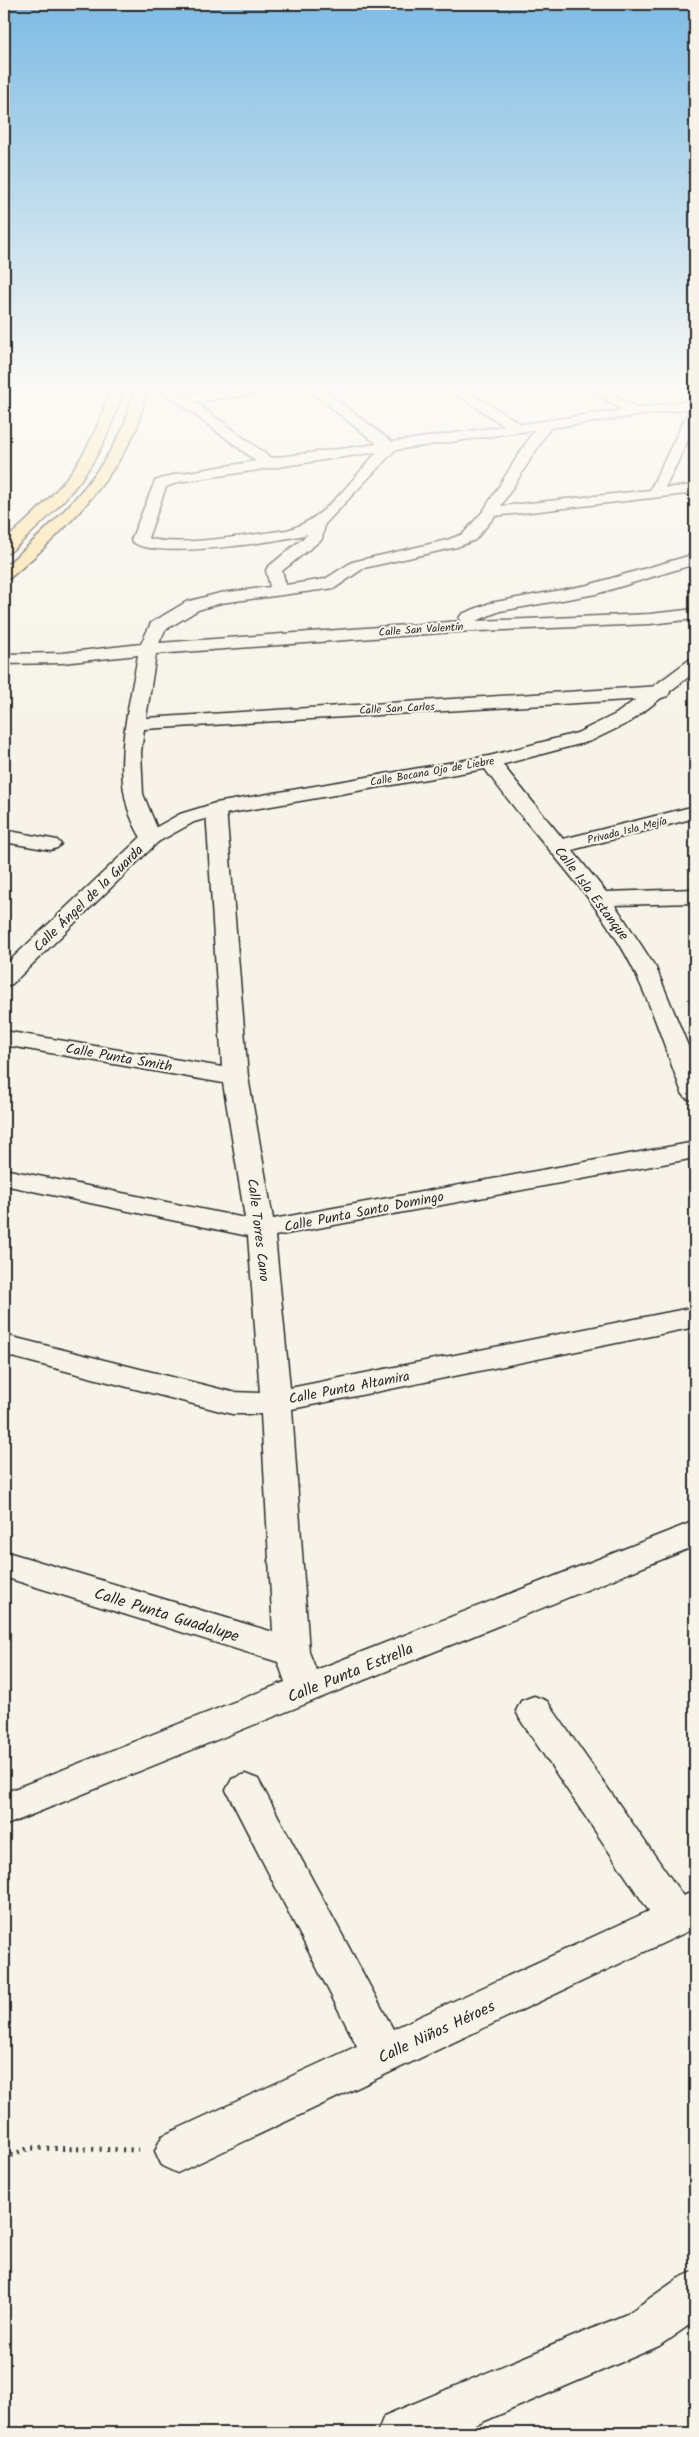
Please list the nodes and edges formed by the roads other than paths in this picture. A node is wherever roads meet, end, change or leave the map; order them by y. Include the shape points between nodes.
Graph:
1 (55, 501) edge
2 (80, 501) edge
3 (154, 501) edge
4 (337, 501) edge
5 (497, 501) edge
6 (593, 501) edge
7 (490, 512) junction
8 (312, 526) junction
9 (4, 548) edge
10 (695, 560) edge
11 (4, 575) edge
12 (280, 590) junction
13 (695, 614) edge
14 (454, 627) junction
15 (148, 649) junction
16 (4, 659) edge
17 (695, 664) edge
18 (660, 692) junction
19 (134, 724) junction
20 (490, 762) junction
21 (216, 809) junction
22 (695, 812) edge
23 (4, 836) edge
24 (151, 838) junction
25 (50, 844) dead end
26 (558, 847) junction
27 (695, 896) edge
28 (600, 899) junction
29 (4, 979) edge
30 (4, 1038) edge
31 (235, 1077) junction
32 (695, 1093) edge
33 (695, 1150) edge
34 (4, 1177) edge
35 (261, 1230) junction
36 (695, 1316) edge
37 (4, 1345) edge
38 (276, 1402) junction
39 (695, 1533) edge
40 (4, 1564) edge
41 (292, 1652) junction
42 (306, 1690) junction
43 (534, 1711) dead end
44 (245, 1790) dead end
45 (4, 1810) edge
46 (686, 1914) edge
47 (384, 2055) junction
48 (177, 2151) road end
49 (695, 2294) edge
50 (401, 2433) edge

1 - 9 main road via 41,518
2 - 11 main road via 46,539
3 - 8 street via 140,540 154,545 195,545 288,535
4 - 8 street
5 - 7 street
6 - 7 street
7 - 12 street via 469,538 373,560 329,584
8 - 12 street via 319,527 316,536 274,570
10 - 14 street via 590,590 496,607
12 - 15 street via 220,598 192,606 157,627
13 - 14 street, Calle San Valentín via 650,619
14 - 15 street, Calle San Valentín
15 - 16 street, Calle San Valentín via 62,658
15 - 19 street
17 - 18 street, Calle Bocana Ojo de Liebre
18 - 19 street, Calle San Carlos
18 - 20 street, Calle Bocana Ojo de Liebre via 623,718 584,737
19 - 24 street via 131,752 133,794
20 - 21 street, Calle Bocana Ojo de Liebre
20 - 26 street, Calle Isla Estanque
21 - 24 street, Calle Bocana Ojo de Liebre via 181,821
21 - 31 street, Calle Torres Cano
22 - 26 street, Privada Isla Mejía
23 - 25 street
24 - 29 street, Calle Ángel de la Guarda
26 - 28 street, Calle Isla Estanque
27 - 28 street
28 - 32 street, Calle Isla Estanque via 644,968
30 - 31 street, Calle Punta Smith
31 - 35 street, Calle Torres Cano
33 - 35 street, Calle Punta Santo Domingo
34 - 35 street, Calle Punta Santo Domingo
35 - 38 street, Calle Torres Cano
36 - 38 street, Calle Punta Altamira
37 - 38 street, Calle Punta Altamira via 232,1403
38 - 41 street, Calle Torres Cano
39 - 42 street, Calle Punta Estrella
40 - 41 street, Calle Punta Guadalupe
41 - 42 street
42 - 45 street, Calle Punta Estrella
43 - 46 street
44 - 47 street
46 - 47 street, Calle Niños Héroes
47 - 48 street, Calle Niños Héroes
49 - 50 street via 643,2330

